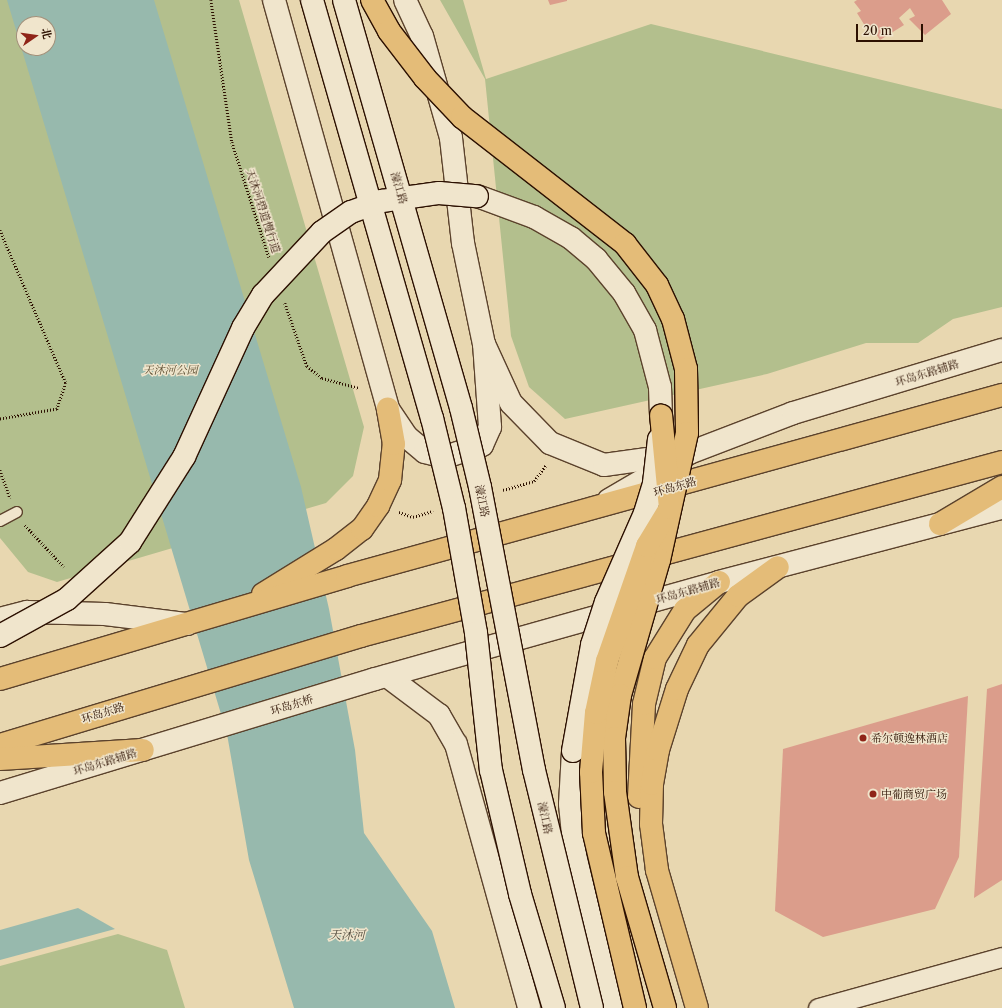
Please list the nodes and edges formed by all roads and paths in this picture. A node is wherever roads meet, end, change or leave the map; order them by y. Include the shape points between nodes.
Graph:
1 (211, 0) edge
2 (274, 0) edge
3 (312, 0) edge
4 (344, 0) edge
5 (372, 0) edge
6 (405, 0) edge
7 (0, 230) edge
8 (271, 264) dead end
9 (284, 300) dead end
10 (484, 344) junction
11 (1002, 350) edge
12 (360, 388) dead end
13 (1002, 395) edge
14 (388, 409) junction
15 (661, 415) junction
16 (0, 419) edge
17 (689, 453) junction
18 (1002, 462) edge
19 (1002, 487) edge
20 (670, 508) junction
21 (1002, 508) edge
22 (590, 511) junction
23 (17, 512) dead end
24 (0, 521) edge
25 (940, 524) junction
26 (778, 567) junction
27 (719, 582) junction
28 (238, 609) junction
29 (0, 619) edge
30 (187, 624) junction
31 (0, 636) edge
32 (381, 678) junction
33 (0, 679) edge
34 (210, 730) joint
35 (0, 745) edge
36 (142, 750) junction
37 (0, 759) edge
38 (0, 793) edge
39 (1002, 957) edge
40 (697, 1007) edge
41 (529, 1008) edge
42 (554, 1008) edge
43 (592, 1008) edge
44 (612, 1008) edge
45 (635, 1008) edge
46 (664, 1008) edge
47 (818, 1008) edge

1 - 8 path, 天沐河碧道慢行道 via 232,142
2 - 14 main road
3 - 42 main road, bridge via 432,418 454,508 476,633 491,770 520,894
4 - 43 main road, 濠江路, bridge via 461,408 480,488 538,785
5 - 20 main road, bridge via 389,31 425,78 462,117 625,244 657,285 673,319 686,369 687,432
6 - 10 main road via 422,36 451,138 464,243
7 - 16 path via 66,383 57,409
9 - 12 path via 307,366 322,378
10 - 14 main road via 490,427 482,445 445,457 425,452 407,437
10 - 17 main road via 511,404 550,443 604,465
11 - 17 main road, 环岛东路辅路 via 793,413
13 - 22 main road, 环岛东路
14 - 28 main road via 394,444 390,480 362,529
15 - 20 main road, bridge
15 - 31 main road, bridge via 660,387 645,330 624,293 596,259 572,238 534,217 477,196 439,193 382,201 351,212 322,232 263,295 243,328 184,457 130,542 68,599
15 - 44 main road, bridge via 654,483 592,645 573,751 570,804 575,855
17 - 22 main road, 环岛东路辅路
18 - 35 main road, 环岛东路 via 361,636
19 - 25 main road
20 - 45 main road, bridge via 647,546 609,654 596,714 591,772 594,833
20 - 46 main road, bridge via 659,560 620,695 614,738 615,792 628,877
21 - 25 main road, 环岛东路辅路
22 - 28 main road, 环岛东路 via 347,576
23 - 24 lane
25 - 26 main road, 环岛东路辅路
26 - 27 main road, 环岛东路辅路
26 - 40 main road via 738,596 698,645 677,689 656,756 651,824 657,870
27 - 32 main road, 环岛东路辅路
27 - 40 main road via 685,610 655,658 644,704 639,744 639,812 649,869
28 - 30 main road
29 - 30 main road via 27,612 105,614
30 - 33 main road
32 - 34 main road, 环岛东桥
32 - 41 main road via 439,715 456,744
34 - 36 main road, 环岛东路辅路
36 - 37 main road
36 - 38 main road, 环岛东路辅路
39 - 47 street

